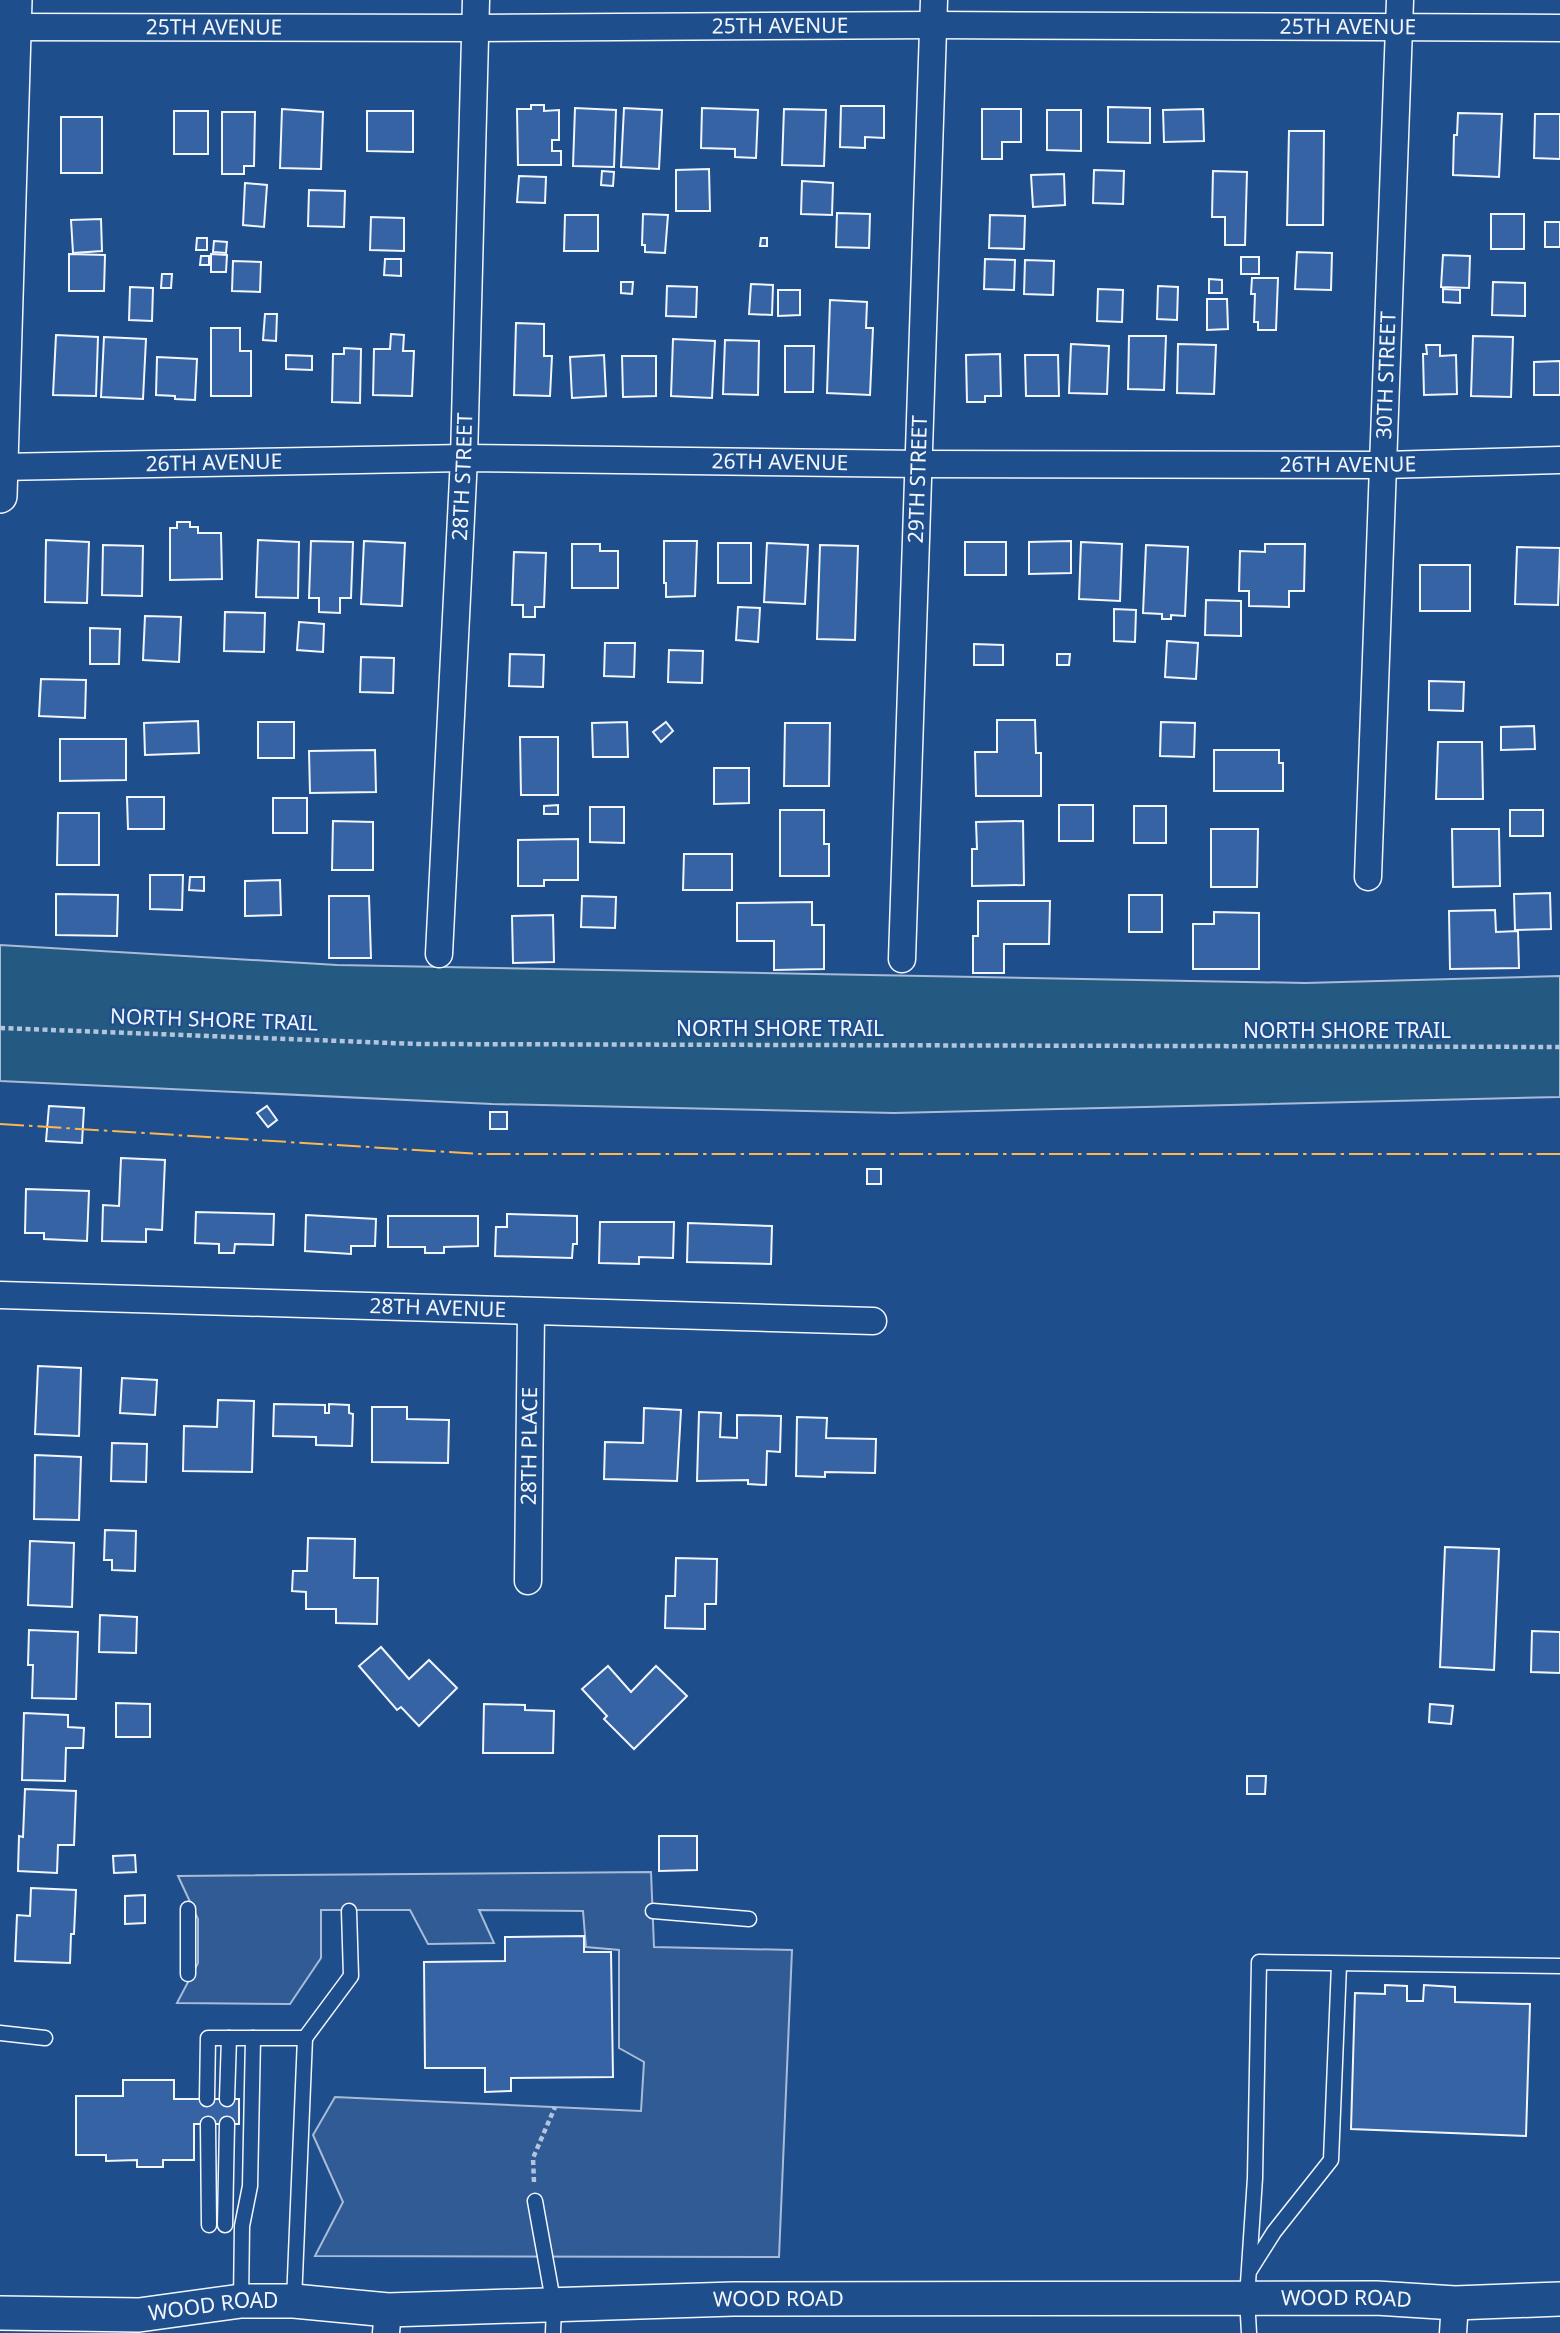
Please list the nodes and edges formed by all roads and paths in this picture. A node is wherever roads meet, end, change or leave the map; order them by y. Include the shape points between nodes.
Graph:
1 (476, 0) edge
2 (934, 13) edge
3 (1400, 13) edge
4 (10, 18) edge
5 (1560, 28) edge
6 (475, 29) junction
7 (464, 458) junction
8 (1560, 460) edge
9 (919, 464) junction
10 (1384, 465) junction
11 (0, 467) edge
12 (0, 496) edge
13 (1368, 877) dead end
14 (439, 954) dead end
15 (902, 959) dead end
16 (0, 1028) edge
17 (1560, 1047) edge
18 (0, 1295) edge
19 (531, 1312) junction
20 (873, 1321) dead end
21 (528, 1581) dead end
22 (188, 1909) dead end
23 (349, 1911) dead end
24 (653, 1911) dead end
25 (749, 1919) dead end
26 (1339, 1965) junction
27 (1560, 1966) edge
28 (188, 1974) dead end
29 (0, 2033) edge
30 (45, 2038) dead end
31 (229, 2038) junction
32 (253, 2038) junction
33 (305, 2038) junction
34 (207, 2099) dead end
35 (227, 2099) dead end
36 (555, 2107) dead end
37 (208, 2124) dead end
38 (227, 2124) dead end
39 (535, 2201) joint
40 (209, 2225) dead end
41 (225, 2225) dead end
42 (1248, 2284) junction
43 (1560, 2299) edge
44 (242, 2301) junction
45 (293, 2301) junction
46 (0, 2313) edge
47 (1454, 2318) edge
48 (553, 2319) edge
49 (387, 2322) edge
50 (1249, 2333) edge

1 - 6 street, 28TH STREET
2 - 3 street, 25TH AVENUE
2 - 6 street, 25TH AVENUE
2 - 9 street, 29TH STREET
3 - 5 street, 25TH AVENUE
3 - 10 street, 30TH STREET
4 - 6 street, 25TH AVENUE
4 - 11 street
6 - 7 street, 28TH STREET
7 - 9 street, 26TH AVENUE
7 - 11 street, 26TH AVENUE
7 - 14 street, 28TH STREET
8 - 10 street, 26TH AVENUE
9 - 10 street, 26TH AVENUE
9 - 15 street, 29TH STREET
10 - 13 street, 30TH STREET
11 - 12 street
16 - 17 path, NORTH SHORE TRAIL via 432,1044
18 - 19 street, 28TH AVENUE
19 - 20 street, 28TH AVENUE
19 - 21 street, 28TH PLACE
22 - 28 lane
23 - 33 lane via 351,1976
24 - 25 lane
26 - 27 lane
26 - 42 lane via 1331,2160 1274,2232
26 - 42 lane via 1258,1962 1255,2178
29 - 30 lane
31 - 32 lane
31 - 34 lane via 208,2038
31 - 35 lane
32 - 33 lane
32 - 44 lane
33 - 45 lane
36 - 39 path via 533,2158
37 - 40 lane
38 - 41 lane
39 - 48 lane
42 - 47 street, WOOD ROAD via 1376,2298
42 - 48 street, WOOD ROAD via 747,2299
42 - 50 lane
43 - 47 street, WOOD ROAD
44 - 45 street, WOOD ROAD
44 - 46 street, WOOD ROAD via 139,2315
45 - 49 street, WOOD ROAD
48 - 49 street, WOOD ROAD

